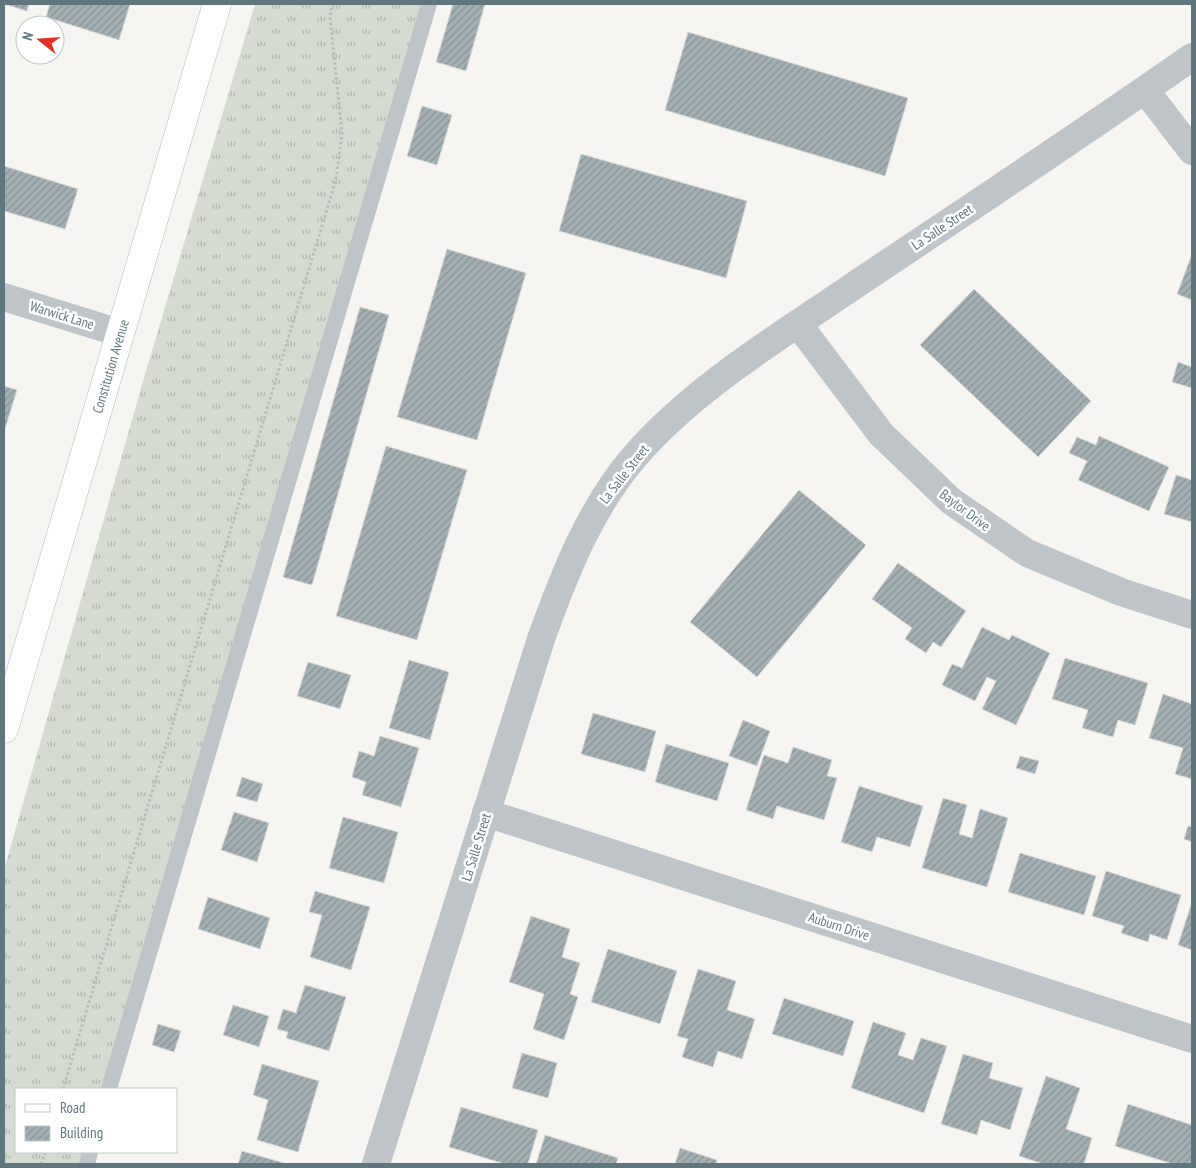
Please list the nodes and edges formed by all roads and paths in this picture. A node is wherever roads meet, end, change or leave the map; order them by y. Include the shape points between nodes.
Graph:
1 (217, 4) edge
2 (332, 4) edge
3 (429, 4) edge
4 (1192, 56) edge
5 (1145, 90) junction
6 (1192, 151) edge
7 (4, 297) edge
8 (798, 324) junction
9 (120, 333) junction
10 (1192, 615) edge
11 (5, 722) edge
12 (486, 813) junction
13 (1192, 1039) edge
14 (63, 1088) edge
15 (109, 1088) edge
16 (376, 1164) edge

1 - 9 main road, Constitution Avenue
2 - 14 path via 330,17 342,133 336,179
3 - 15 lane
4 - 5 street, La Salle Street
5 - 6 street
5 - 8 street, La Salle Street
7 - 9 street, Warwick Lane
8 - 10 street, Baylor Drive via 881,434 951,501 1027,553 1121,592
8 - 12 street, La Salle Street via 676,413 634,457 604,498 558,589
9 - 11 main road, Constitution Avenue
12 - 13 street, Auburn Drive
12 - 16 street, La Salle Street

